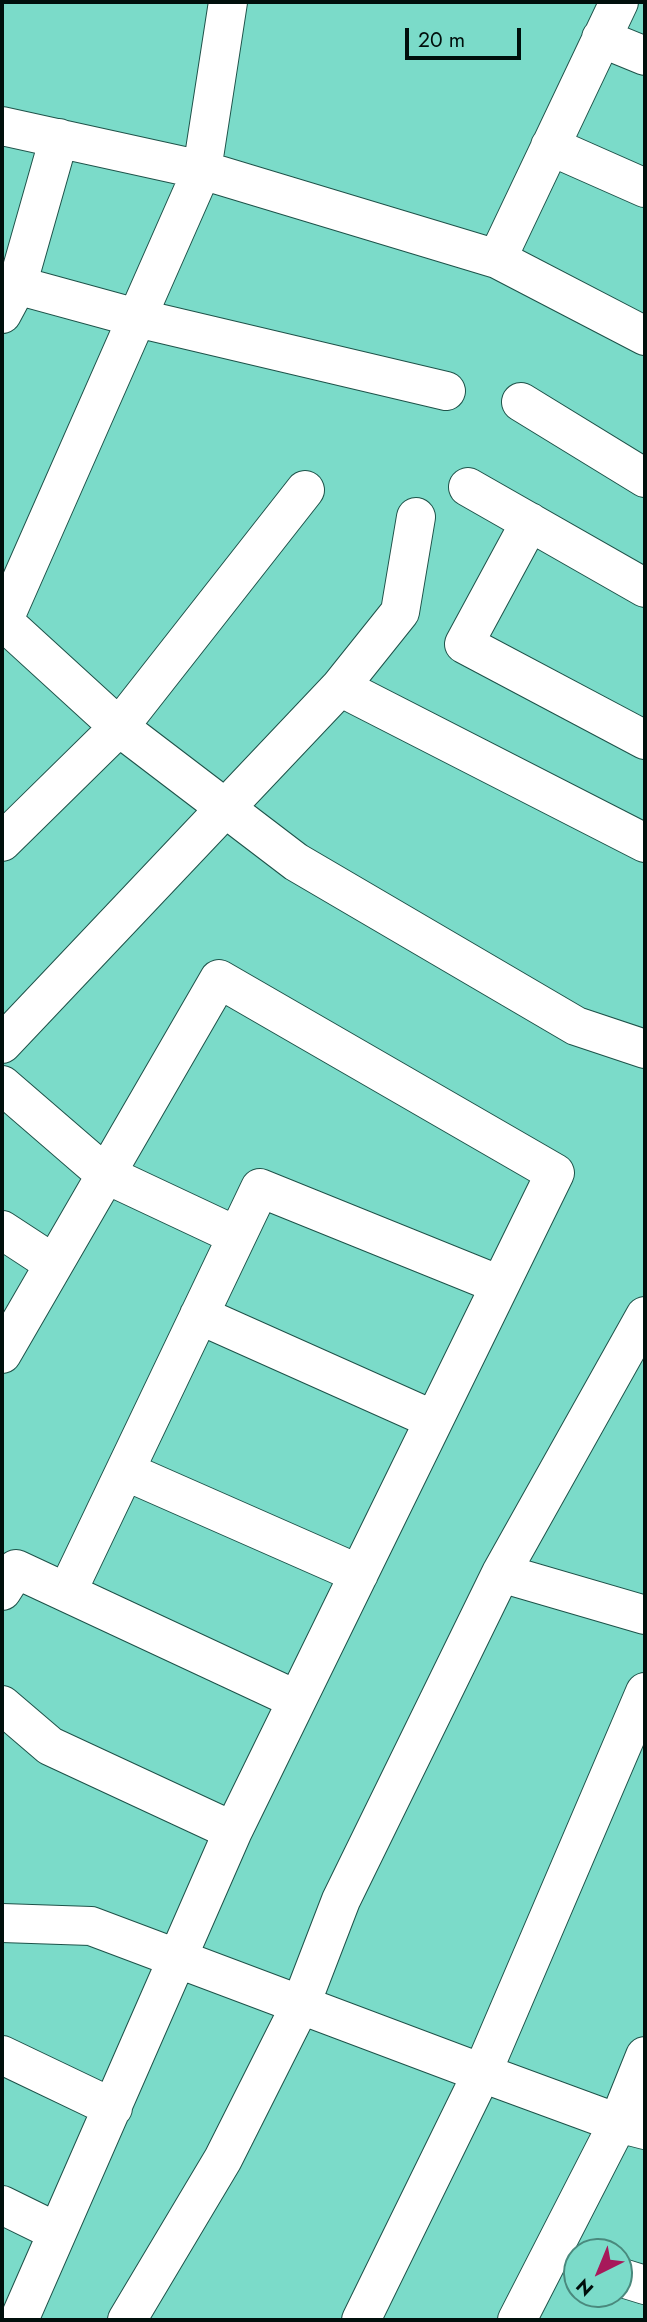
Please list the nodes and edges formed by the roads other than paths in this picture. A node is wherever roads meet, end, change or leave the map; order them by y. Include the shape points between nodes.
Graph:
1 (228, 2) edge
2 (619, 2) edge
3 (601, 38) junction
4 (645, 56) edge
5 (2, 126) edge
6 (59, 138) junction
7 (550, 146) junction
8 (202, 170) junction
9 (645, 188) edge
10 (497, 259) junction
11 (7, 294) edge
12 (137, 318) junction
13 (645, 336) edge
14 (446, 391) dead end
15 (522, 402) dead end
16 (645, 478) edge
17 (468, 487) dead end
18 (306, 490) dead end
19 (416, 517) dead end
20 (530, 522) junction
21 (645, 588) edge
22 (2, 622) edge
23 (340, 687) junction
24 (119, 727) junction
25 (645, 740) edge
26 (226, 809) junction
27 (2, 842) edge
28 (645, 843) edge
29 (2, 1044) edge
30 (645, 1049) edge
31 (2, 1085) edge
32 (106, 1174) junction
33 (2, 1230) edge
34 (237, 1236) junction
35 (54, 1264) junction
36 (500, 1285) junction
37 (200, 1315) junction
38 (645, 1317) edge
39 (2, 1354) edge
40 (434, 1420) junction
41 (125, 1471) junction
42 (502, 1573) junction
43 (359, 1574) junction
44 (2, 1591) edge
45 (66, 1592) junction
46 (645, 1615) edge
47 (645, 1692) edge
48 (298, 1700) junction
49 (2, 1705) edge
50 (233, 1831) junction
51 (2, 1923) edge
52 (179, 1958) junction
53 (301, 2004) junction
54 (2, 2055) edge
55 (645, 2056) edge
56 (482, 2073) junction
57 (113, 2108) junction
58 (632, 2127) edge
59 (2, 2205) edge
60 (57, 2232) junction
61 (575, 2238) edge
62 (563, 2261) edge
63 (19, 2320) edge
64 (127, 2320) edge
65 (361, 2320) edge
66 (517, 2320) edge

1 - 8 street
2 - 3 street
3 - 4 street
3 - 7 street
5 - 6 street
6 - 8 street
6 - 11 street
7 - 9 street
7 - 10 street
8 - 10 street
8 - 12 street
10 - 13 street
11 - 12 street
12 - 14 street
12 - 22 street
15 - 16 street
17 - 20 street
18 - 24 street
19 - 23 street via 400,612
20 - 21 street
20 - 25 street via 464,644
22 - 24 street
23 - 26 street
23 - 28 street
24 - 26 street
24 - 27 street
26 - 29 street
26 - 30 street via 296,862 576,1026
31 - 32 street
32 - 34 street
32 - 35 street
32 - 36 street via 219,979 555,1173
33 - 35 street
34 - 36 street via 260,1188
34 - 37 street
35 - 39 street
36 - 40 street
37 - 40 street
37 - 41 street
38 - 42 street
40 - 43 street
41 - 43 street
41 - 45 street
42 - 46 street
42 - 53 street via 341,1900
43 - 48 street
44 - 45 street via 16,1569
45 - 48 street
47 - 56 street
48 - 50 street
49 - 50 street via 50,1746
50 - 52 street
51 - 52 street via 91,1926
52 - 53 street
52 - 57 street
53 - 56 street
53 - 64 street via 223,2159
54 - 57 street
55 - 58 street
56 - 58 street
56 - 65 street
57 - 60 street
58 - 61 street
59 - 60 street
60 - 63 street
62 - 66 street

